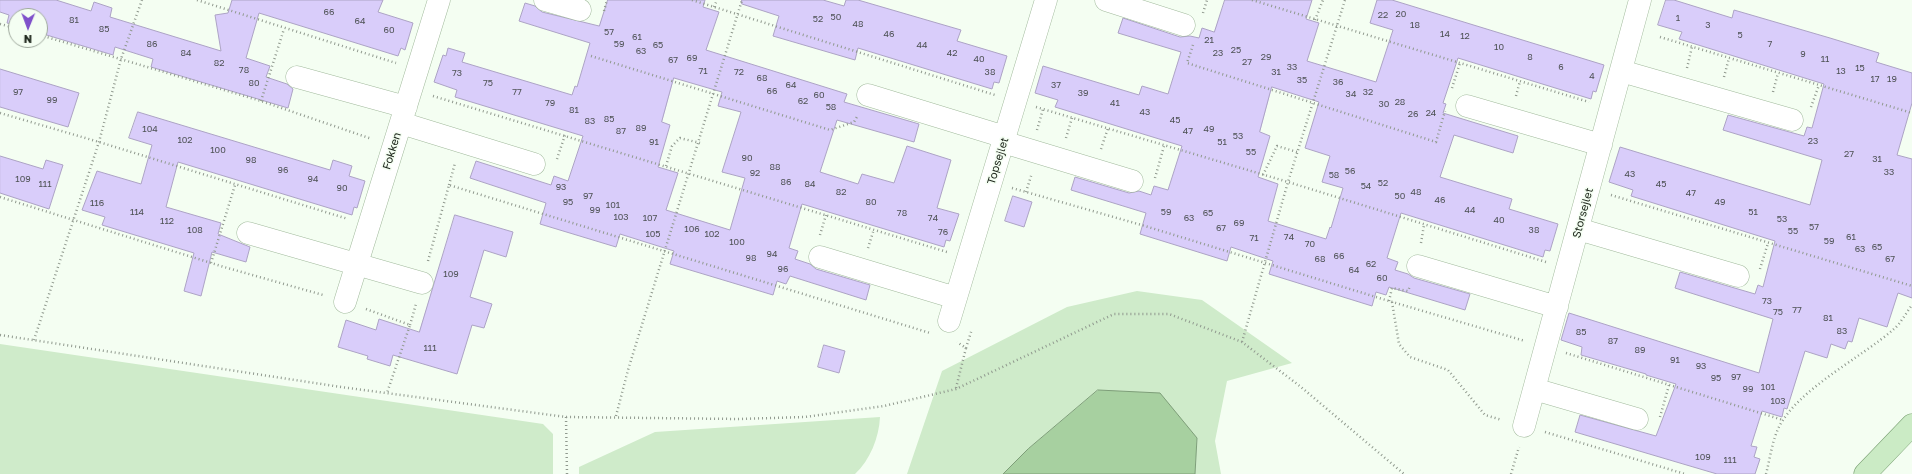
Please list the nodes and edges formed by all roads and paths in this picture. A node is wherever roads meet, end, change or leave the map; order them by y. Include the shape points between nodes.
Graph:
1 (142, 0) edge
2 (197, 0) edge
3 (439, 0) edge
4 (545, 0) edge
5 (692, 0) edge
6 (717, 0) edge
7 (742, 0) edge
8 (1046, 0) edge
9 (1106, 0) edge
10 (1252, 0) edge
11 (1323, 0) edge
12 (1345, 0) edge
13 (1640, 0) edge
14 (714, 7) junction
15 (580, 10) dead end
16 (738, 14) junction
17 (1315, 20) junction
18 (1337, 27) junction
19 (284, 29) junction
20 (1189, 33) joint
21 (48, 37) edge
22 (1660, 37) dead end
23 (592, 56) dead end
24 (121, 60) junction
25 (1460, 63) junction
26 (1621, 71) junction
27 (297, 77) dead end
28 (714, 93) junction
29 (868, 95) joint
30 (409, 97) junction
31 (261, 101) junction
32 (1016, 101) junction
33 (1313, 103) junction
34 (1454, 103) junction
35 (1611, 108) junction
36 (0, 113) edge
37 (1912, 113) edge
38 (1792, 120) dead end
39 (1004, 140) junction
40 (99, 142) junction
41 (700, 143) junction
42 (1601, 145) junction
43 (394, 146) junction
44 (1297, 152) junction
45 (534, 164) dead end
46 (666, 166) junction
47 (690, 173) junction
48 (1263, 175) junction
49 (1132, 181) dead end
50 (1288, 182) junction
51 (235, 185) junction
52 (1589, 188) junction
53 (1010, 195) dead end
54 (0, 198) edge
55 (74, 220) junction
56 (369, 225) junction
57 (1578, 229) junction
58 (248, 233) dead end
59 (665, 252) junction
60 (820, 257) dead end
61 (968, 258) junction
62 (211, 263) junction
63 (1265, 263) junction
64 (357, 264) junction
65 (1418, 266) dead end
66 (1567, 269) junction
67 (1738, 276) dead end
68 (422, 283) junction
69 (1912, 286) edge
70 (956, 298) junction
71 (345, 302) junction
72 (1392, 302) junction
73 (1912, 305) edge
74 (1557, 307) junction
75 (410, 325) junction
76 (973, 325) dead end
77 (950, 330) junction
78 (0, 335) edge
79 (34, 340) junction
80 (1242, 342) junction
81 (1546, 347) junction
82 (966, 348) junction
83 (956, 389) junction
84 (1534, 389) junction
85 (387, 393) junction
86 (616, 416) junction
87 (566, 417) junction
88 (1637, 418) dead end
89 (1783, 420) junction
90 (1912, 425) edge
91 (1524, 426) junction
92 (567, 474) edge
93 (1404, 474) edge
94 (1511, 474) edge
95 (1685, 474) edge
96 (1766, 474) edge
97 (1865, 474) edge

1 - 24 path
2 - 19 path
3 - 30 street, Fokken
4 - 15 street
5 - 14 path
6 - 14 path
7 - 16 path
8 - 32 street, Topsejlet
9 - 20 street
10 - 17 path
11 - 17 path
12 - 18 path
13 - 26 street, Storsejlet
14 - 16 path
16 - 28 path
16 - 32 path
17 - 18 path
18 - 25 path
18 - 33 path
19 - 30 path
19 - 31 path
20 - 33 path via 1187,63
21 - 24 path
22 - 37 path
23 - 28 path
24 - 31 path
24 - 40 path
25 - 34 path
25 - 35 path
26 - 35 street, Storsejlet
26 - 38 street
27 - 30 street
28 - 29 path via 830,130 854,122
28 - 41 path
29 - 39 street
30 - 43 street, Fokken
30 - 45 street
30 - 46 path
31 - 43 path
32 - 39 street, Topsejlet
32 - 48 path
33 - 34 path via 1436,142
33 - 44 path
34 - 42 street
35 - 42 street, Storsejlet
36 - 40 path
39 - 49 street
39 - 61 street, Topsejlet
40 - 51 path
40 - 55 path
41 - 46 path via 680,138 672,146
41 - 47 path
42 - 52 street, Storsejlet
43 - 56 street, Fokken
44 - 48 path via 1277,146
44 - 50 path
46 - 47 path
47 - 59 path
47 - 61 path
48 - 50 path
50 - 63 path
50 - 66 path
51 - 56 path
51 - 62 path
52 - 57 street, Storsejlet
52 - 69 path
53 - 63 path via 1012,188
54 - 55 path
55 - 62 path
55 - 79 path
56 - 64 street, Fokken
57 - 66 street, Storsejlet
57 - 67 street
58 - 64 street
59 - 68 path via 449,185
59 - 77 path
59 - 86 path
60 - 70 street
61 - 70 street, Topsejlet
62 - 71 path
63 - 72 path
63 - 80 path
64 - 68 street
64 - 71 street, Fokken
65 - 74 street
66 - 74 street, Storsejlet
68 - 75 path
70 - 77 street, Topsejlet
71 - 75 path
72 - 81 path
72 - 91 path via 1399,344 1410,357 1448,370 1485,416
73 - 89 path via 1895,329 1823,382 1801,400
74 - 81 street, Storsejlet
75 - 85 path
76 - 82 path
77 - 82 path
78 - 79 path
79 - 85 path
80 - 83 path via 1169,314 1114,314
80 - 93 path via 1301,387
81 - 84 street, Storsejlet
81 - 89 path
82 - 83 path
83 - 86 path via 884,406 805,417 738,419
84 - 88 street
84 - 91 street, Storsejlet
85 - 87 path
86 - 87 path
87 - 92 path
89 - 96 path via 1778,428
90 - 97 main road
91 - 94 path
91 - 95 path

